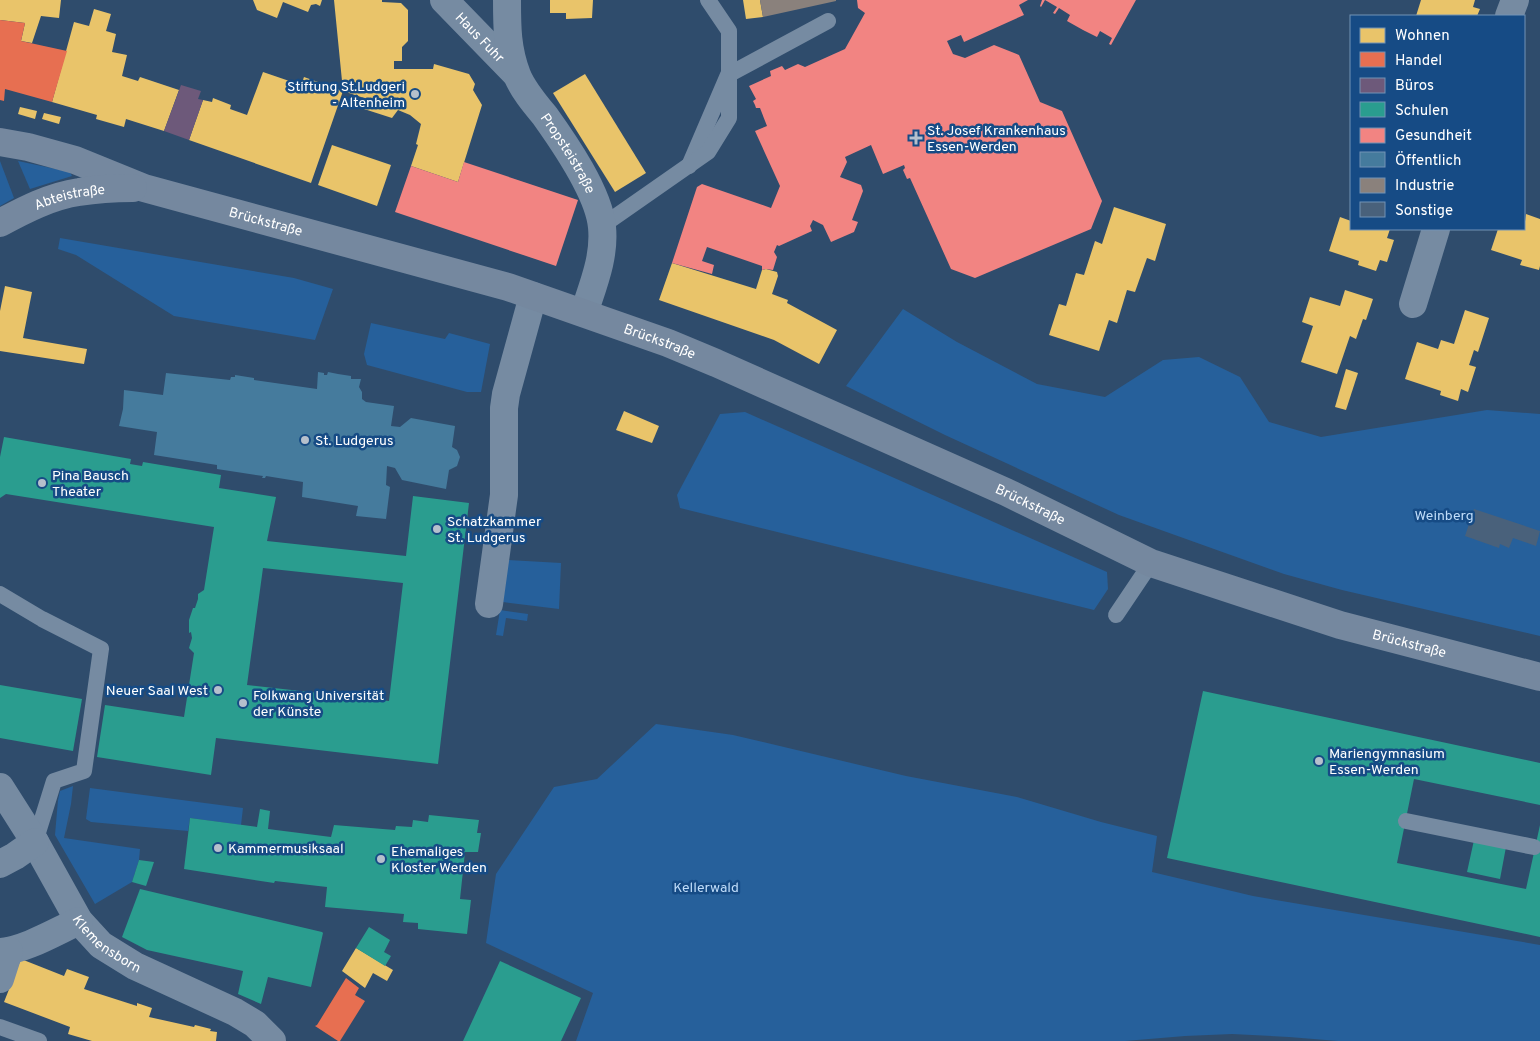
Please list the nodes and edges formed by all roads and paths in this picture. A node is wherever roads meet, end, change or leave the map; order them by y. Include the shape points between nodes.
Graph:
1 (444, 0) edge
2 (507, 0) edge
3 (708, 0) edge
4 (1515, 0) edge
5 (1509, 15) edge
6 (828, 21) dead end
7 (728, 75) junction
8 (518, 76) junction
9 (0, 142) edge
10 (144, 188) junction
11 (0, 223) edge
12 (602, 226) junction
13 (1436, 230) edge
14 (533, 296) junction
15 (1412, 304) dead end
16 (584, 312) junction
17 (1151, 563) junction
18 (0, 594) edge
19 (489, 604) dead end
20 (1116, 615) dead end
21 (1540, 677) edge
22 (0, 787) edge
23 (1406, 821) dead end
24 (35, 842) junction
25 (1534, 848) dead end
26 (0, 864) edge
27 (79, 921) junction
28 (4, 952) edge
29 (0, 979) edge
30 (0, 1027) edge
31 (39, 1041) edge
32 (272, 1041) edge

1 - 8 street, Haus Fuhr
2 - 8 street, Propsteistraße via 508,43
3 - 7 lane via 729,31
4 - 5 street
6 - 7 lane
7 - 12 lane via 729,118 708,152
8 - 12 street, Propsteistraße via 585,178 597,202
9 - 10 main road, Brückstraße via 75,160
10 - 11 main road, Abteistraße via 77,192 28,208
10 - 14 main road, Brückstraße
12 - 16 street, Propsteistraße via 600,263
13 - 15 street
14 - 16 main road, Brückstraße
14 - 19 street via 504,408 504,495
16 - 17 main road, Brückstraße via 716,363 1006,492
17 - 20 lane
17 - 21 main road, Brückstraße via 1340,625
18 - 24 lane via 102,649 84,771 54,781
22 - 24 street, Klemensborn
23 - 25 lane
24 - 26 street
24 - 27 street, Klemensborn
27 - 28 street
27 - 32 street, Klemensborn via 116,956 234,1012 255,1024
28 - 29 street
30 - 31 lane

